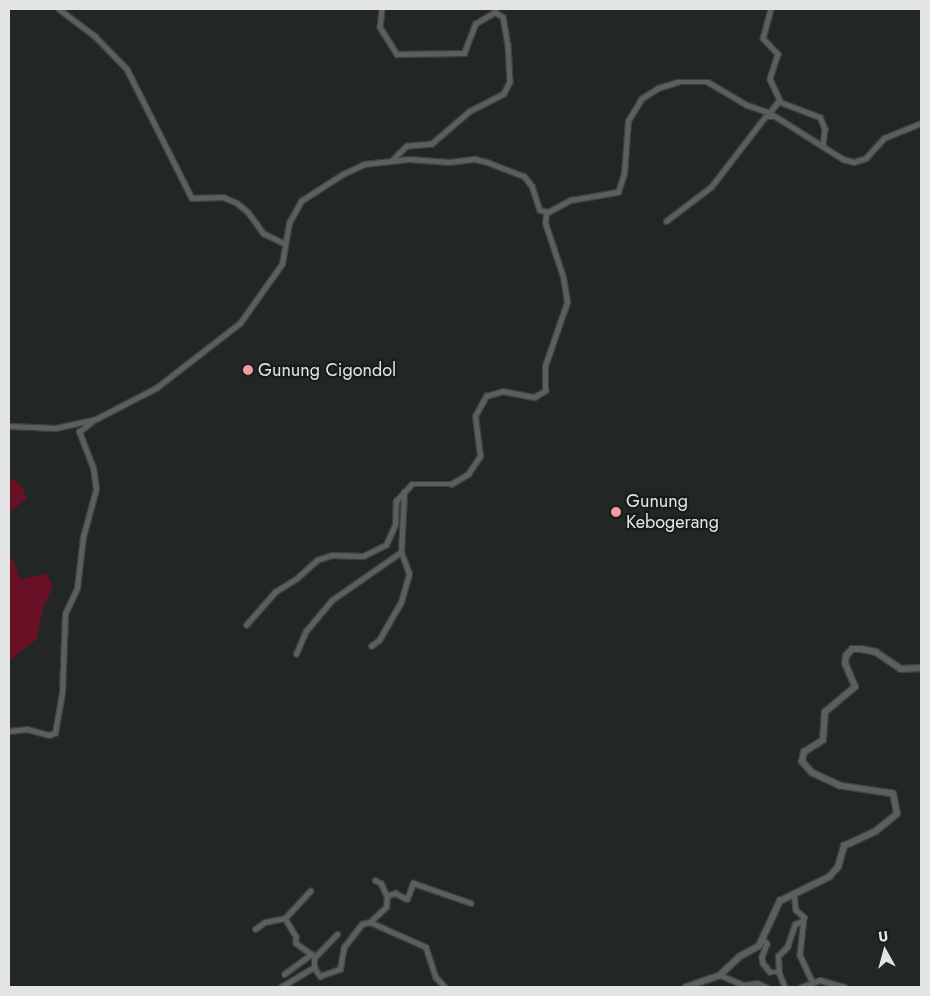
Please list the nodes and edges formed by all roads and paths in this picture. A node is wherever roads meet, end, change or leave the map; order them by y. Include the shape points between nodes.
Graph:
1 (59, 9) edge
2 (382, 9) edge
3 (771, 9) edge
4 (780, 102) junction
5 (770, 113) junction
6 (786, 123) junction
7 (921, 124) edge
8 (823, 146) junction
9 (393, 160) junction
10 (546, 213) junction
11 (666, 221) dead end
12 (286, 244) junction
13 (96, 419) junction
14 (9, 426) edge
15 (404, 490) junction
16 (401, 552) junction
17 (246, 625) dead end
18 (371, 646) dead end
19 (296, 654) dead end
20 (921, 668) edge
21 (9, 731) edge
22 (375, 880) dead end
23 (310, 891) dead end
24 (794, 894) junction
25 (387, 896) junction
26 (471, 903) dead end
27 (285, 918) junction
28 (802, 921) junction
29 (370, 922) junction
30 (255, 929) dead end
31 (337, 934) dead end
32 (764, 940) junction
33 (312, 956) junction
34 (314, 967) junction
35 (778, 972) junction
36 (284, 974) dead end
37 (720, 975) junction
38 (812, 981) junction
39 (281, 987) edge
40 (445, 987) edge
41 (686, 987) edge
42 (766, 987) edge
43 (785, 987) edge
44 (801, 987) edge
45 (844, 987) edge

1 - 12 street via 95,36 127,69 192,198 223,197 237,203 263,233
2 - 9 street via 380,27 397,54 465,52 475,24 496,12 503,17 508,44 510,82 504,94 469,112 432,144 407,146
3 - 4 street via 762,38 778,54 770,79
4 - 5 street
4 - 8 street via 820,117 825,129
5 - 6 street
5 - 10 street via 747,105 708,82 678,82 658,88 641,99 628,120 624,174 618,192 571,200
6 - 8 street
6 - 11 street via 765,117 711,187
7 - 8 street via 878,142 862,161 844,159
9 - 10 street via 449,162 475,159 487,162 527,178 539,209
9 - 12 street via 374,161 357,167 303,200 291,216
10 - 15 street via 544,223 563,277 567,302 545,366 546,390 534,397 504,391 486,396 475,413 480,453 472,470 454,484 416,482
12 - 13 street via 281,266 236,328 147,395
13 - 14 street via 56,428
13 - 21 street via 79,432 94,468 96,488 83,537 75,593 65,614 61,648 62,693 56,733 49,735 27,729
15 - 16 street
15 - 17 street via 396,501 395,525 386,544 369,554 332,555 317,560 275,592
16 - 18 street via 408,570 401,602 379,640
16 - 19 street via 332,600 306,631
20 - 24 street via 901,669 874,651 852,649 845,660 855,687 825,712 822,740 802,757 806,768 825,780 852,789 887,792 897,798 898,808 895,816 881,828 844,846 838,867 830,877
22 - 25 street via 381,883
23 - 27 street
24 - 28 street via 796,910 804,917
24 - 32 street via 775,907
25 - 26 street via 395,893 406,899 413,883
25 - 29 street via 386,907
27 - 30 street via 265,922
27 - 33 street via 296,936 296,943
28 - 35 street via 795,924 787,947 778,956
28 - 38 street via 805,933 798,946
29 - 34 street via 362,924 344,947 340,969 320,976
29 - 40 street via 426,947 436,977
31 - 33 street
32 - 35 street via 767,944 763,963 770,972
32 - 37 street
33 - 34 street
33 - 36 street
34 - 39 street
35 - 43 street
37 - 41 street
37 - 42 street via 744,985 757,983
38 - 44 street
38 - 45 street

